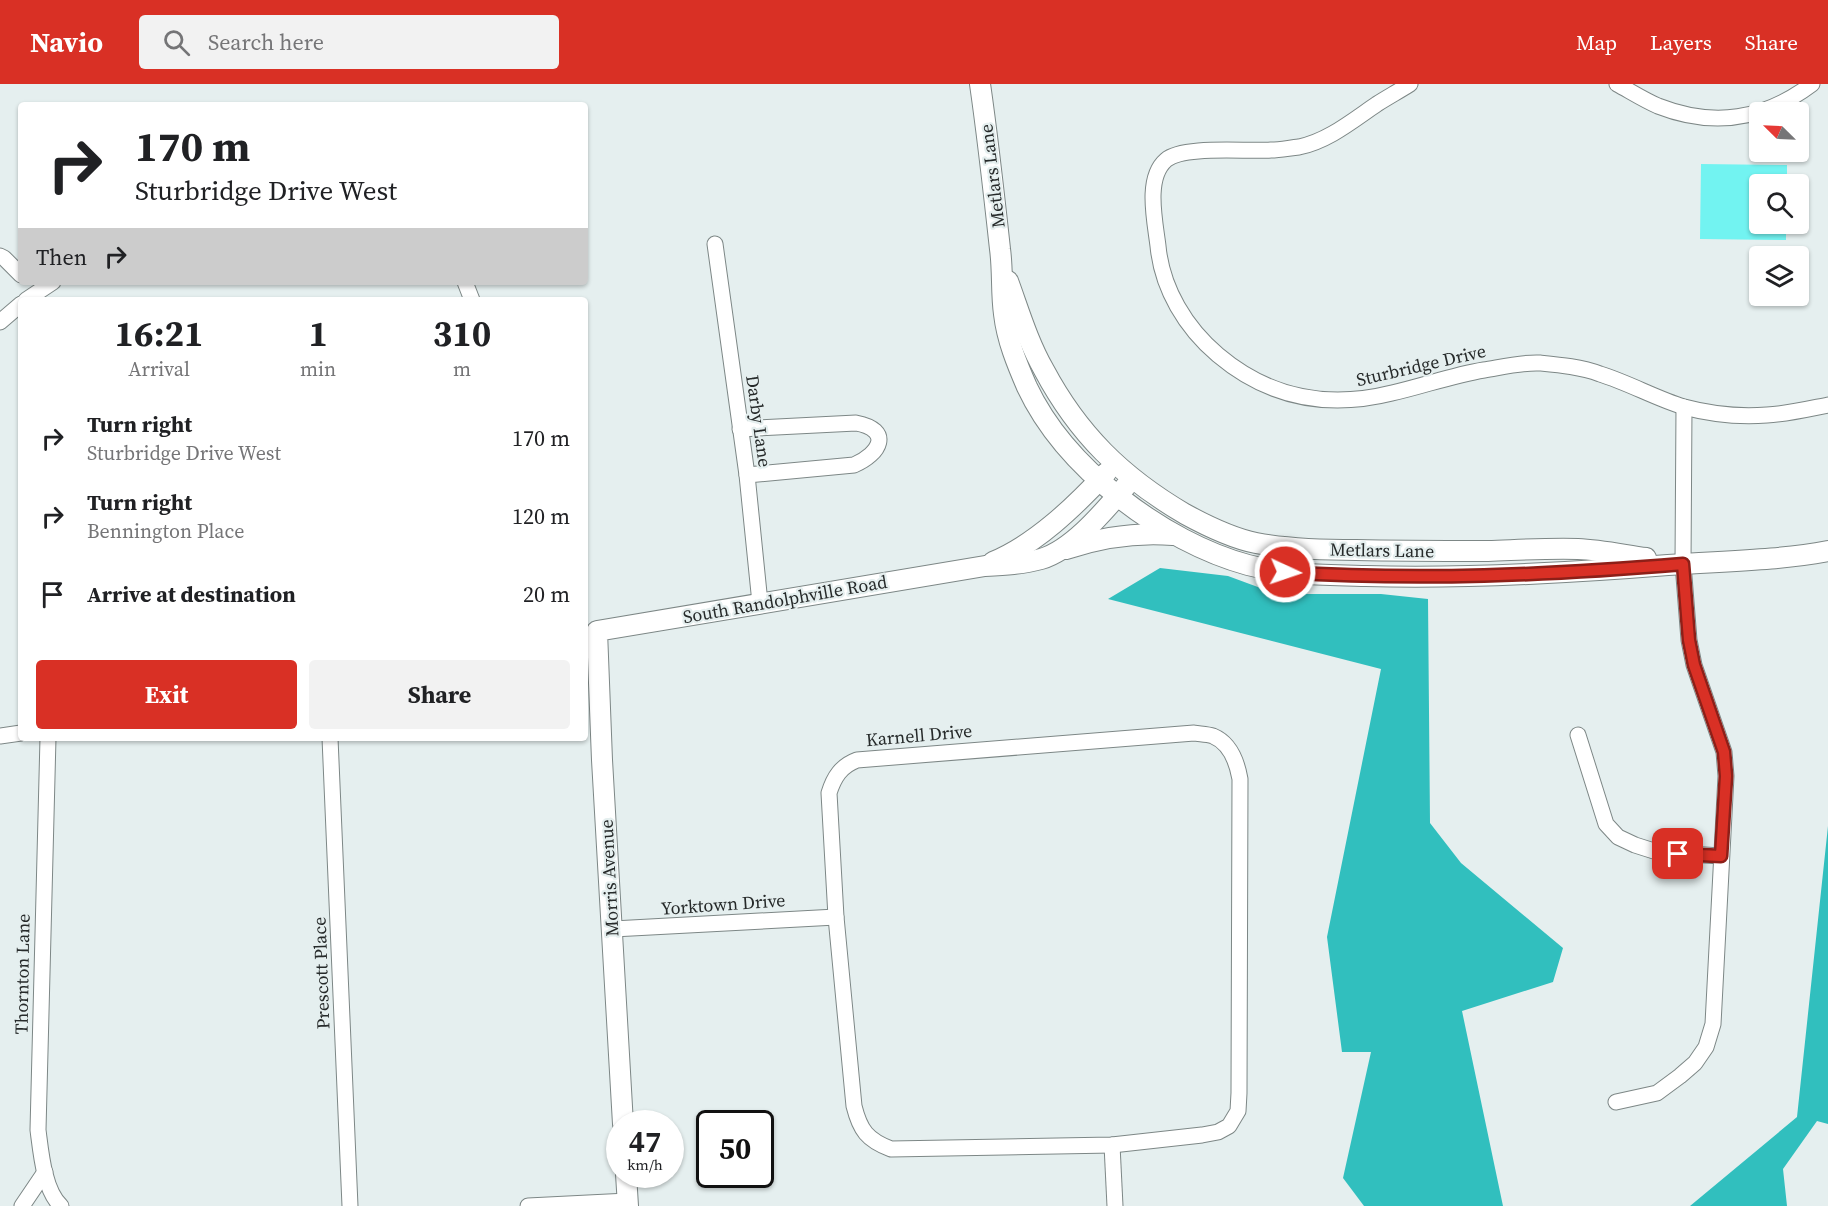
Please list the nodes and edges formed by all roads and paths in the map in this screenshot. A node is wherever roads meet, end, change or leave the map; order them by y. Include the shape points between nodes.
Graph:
1 (980, 84) edge
2 (1410, 84) edge
3 (1617, 84) edge
4 (1812, 84) edge
5 (715, 244) dead end
6 (0, 256) edge
7 (1002, 268) junction
8 (18, 272) edge
9 (45, 285) edge
10 (30, 291) edge
11 (18, 307) edge
12 (0, 322) edge
13 (1828, 405) edge
14 (1684, 407) junction
15 (740, 429) junction
16 (1114, 464) junction
17 (747, 476) junction
18 (1132, 479) junction
19 (1098, 481) junction
20 (1117, 496) junction
21 (1177, 536) junction
22 (1058, 551) junction
23 (1828, 551) edge
24 (1683, 564) junction
25 (985, 566) junction
26 (760, 603) junction
27 (591, 633) edge
28 (18, 733) edge
29 (1578, 735) dead end
30 (0, 736) edge
31 (48, 741) edge
32 (330, 741) edge
33 (1721, 856) junction
34 (836, 917) junction
35 (613, 929) junction
36 (1616, 1102) dead end
37 (622, 1110) edge
38 (1112, 1145) junction
39 (45, 1172) junction
40 (627, 1188) edge
41 (628, 1204) edge
42 (22, 1206) edge
43 (61, 1206) edge
44 (350, 1206) edge
45 (528, 1206) edge
46 (1116, 1206) edge

1 - 7 main road, Metlars Lane
2 - 14 street, Sturbridge Drive via 1324,139 1302,146 1196,151 1167,159 1153,184 1158,250 1175,303 1189,326 1227,363 1255,380 1305,398 1333,402 1364,399 1469,372 1536,363 1599,373
3 - 4 street via 1656,105 1688,116 1736,118 1769,110
5 - 15 street, Darby Lane
6 - 8 street
7 - 16 main road, Metlars Lane via 1027,334 1055,389
7 - 19 main road, Metlars Lane via 1003,312 1009,342 1029,390 1053,429
9 - 10 street
11 - 12 street
13 - 14 street, Sturbridge Drive via 1768,415
14 - 24 street
15 - 17 street, Darby Lane
15 - 17 street via 856,423 874,429 878,437 875,452 854,465
16 - 18 main road, Metlars Lane
16 - 19 main road, South Randolphville Road
17 - 26 street, Darby Lane
18 - 20 main road, South Randolphville Road
18 - 24 main road, Metlars Lane via 1201,523 1256,543 1382,551 1581,549
19 - 20 main road, Metlars Lane
19 - 25 main road, South Randolphville Road via 1038,536
20 - 21 main road, Metlars Lane
20 - 22 main road, South Randolphville Road via 1098,519
21 - 22 main road via 1104,538
21 - 24 main road, Metlars Lane via 1248,565 1329,575 1486,576
22 - 25 main road, South Randolphville Road via 1026,562
23 - 24 main road, Metlars Lane
24 - 33 street via 1694,665 1724,752
25 - 26 main road, South Randolphville Road
26 - 27 main road, South Randolphville Road
27 - 35 main road, Morris Avenue
28 - 30 street
29 - 33 street via 1606,824 1618,837 1657,852
31 - 39 street, Thornton Lane via 38,1130
32 - 44 street, Prescott Place
33 - 36 street via 1713,1024 1706,1047 1695,1063 1657,1093
34 - 35 street, Yorktown Drive
34 - 38 street, Karnell Drive via 854,1106 866,1135 891,1149
34 - 38 street, Karnell Drive via 830,793 833,780 849,763 1194,733 1213,736 1227,747 1240,779 1238,1111 1229,1126 1218,1132
35 - 37 main road, Morris Avenue
38 - 46 street
39 - 42 street
39 - 43 street, Thornton Lane via 54,1200
40 - 41 main road
41 - 45 street

